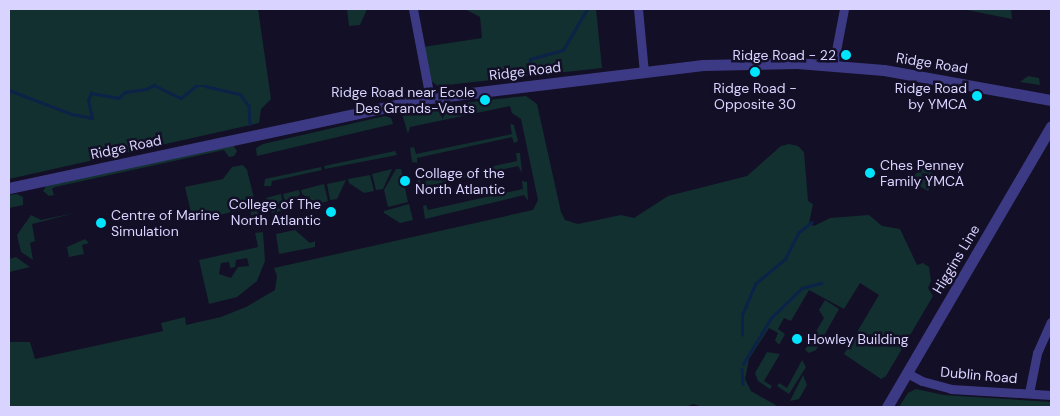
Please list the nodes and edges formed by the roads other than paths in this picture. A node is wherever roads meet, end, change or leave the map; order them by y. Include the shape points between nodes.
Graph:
1 (413, 9) edge
2 (638, 9) edge
3 (844, 9) edge
4 (833, 66) junction
5 (644, 72) junction
6 (430, 98) junction
7 (1051, 100) edge
8 (1051, 126) edge
9 (9, 188) edge
10 (1051, 322) edge
11 (907, 372) junction
12 (1029, 393) junction
13 (1051, 395) edge
14 (887, 407) edge

1 - 6 street
2 - 5 street
3 - 4 street
4 - 5 street, Ridge Road via 742,64
4 - 7 street, Ridge Road via 950,80
5 - 6 street, Ridge Road
6 - 9 street, Ridge Road
8 - 11 street, Higgins Line
10 - 12 street via 1037,353
11 - 12 street, Dublin Road via 922,381 951,389
11 - 14 street, Higgins Line
12 - 13 street, Dublin Road

